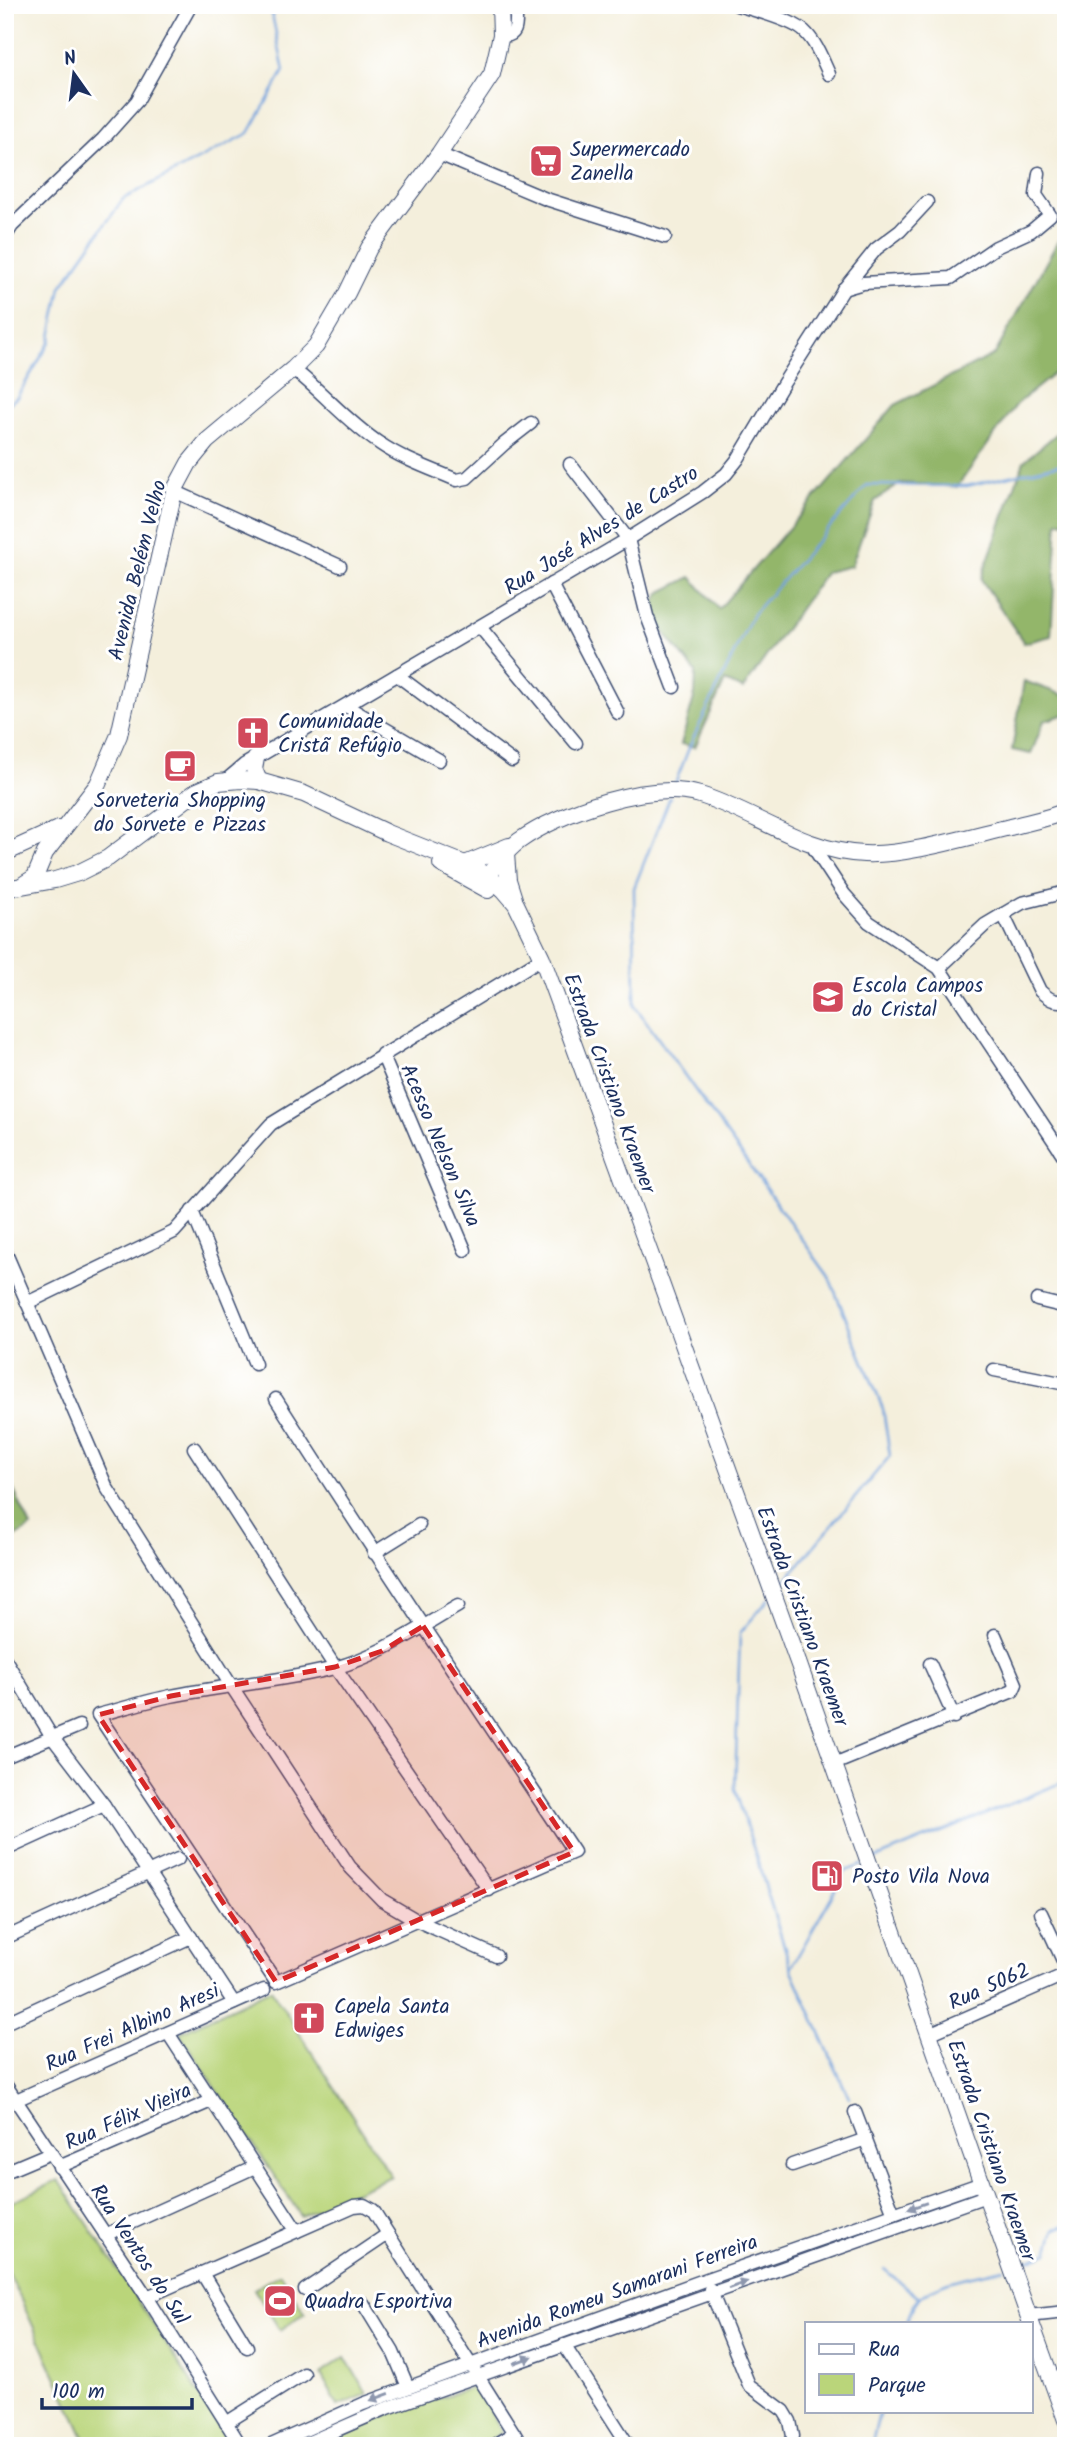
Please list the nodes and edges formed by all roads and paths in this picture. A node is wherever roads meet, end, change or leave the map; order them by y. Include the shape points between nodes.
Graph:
1 (191, 5) edge
2 (500, 5) edge
3 (516, 5) edge
4 (737, 5) edge
5 (501, 35) junction
6 (828, 74) dead end
7 (439, 154) junction
8 (1040, 173) dead end
9 (927, 202) dead end
10 (5, 237) edge
11 (665, 237) dead end
12 (843, 289) junction
13 (293, 369) junction
14 (531, 423) dead end
15 (570, 464) dead end
16 (174, 491) junction
17 (628, 539) junction
18 (340, 566) dead end
19 (551, 584) junction
20 (480, 627) junction
21 (397, 676) junction
22 (674, 687) dead end
23 (346, 706) junction
24 (618, 713) dead end
25 (576, 743) dead end
26 (256, 758) junction
27 (439, 760) dead end
28 (512, 761) dead end
29 (233, 781) junction
30 (259, 781) junction
31 (1066, 811) edge
32 (69, 822) junction
33 (387, 833) junction
34 (811, 844) junction
35 (512, 848) junction
36 (9, 852) edge
37 (41, 862) junction
38 (466, 864) junction
39 (63, 878) junction
40 (485, 881) junction
41 (13, 887) edge
42 (1066, 892) edge
43 (516, 904) junction
44 (1003, 914) junction
45 (525, 926) junction
46 (542, 958) junction
47 (939, 968) junction
48 (1066, 1000) edge
49 (382, 1054) junction
50 (1066, 1159) edge
51 (192, 1212) junction
52 (464, 1250) dead end
53 (5, 1251) edge
54 (1037, 1300) dead end
55 (27, 1303) junction
56 (1066, 1307) edge
57 (255, 1364) dead end
58 (994, 1370) dead end
59 (1066, 1384) edge
60 (276, 1399) dead end
61 (194, 1448) dead end
62 (419, 1525) dead end
63 (374, 1553) junction
64 (458, 1606) dead end
65 (423, 1626) junction
66 (995, 1635) dead end
67 (5, 1659) edge
68 (930, 1664) dead end
69 (335, 1667) junction
70 (232, 1687) junction
71 (954, 1717) junction
72 (79, 1726) dead end
73 (52, 1737) junction
74 (5, 1756) edge
75 (834, 1764) junction
76 (104, 1805) junction
77 (5, 1850) edge
78 (178, 1859) dead end
79 (149, 1874) junction
80 (489, 1889) junction
81 (1041, 1913) dead end
82 (418, 1921) junction
83 (191, 1937) junction
84 (5, 1938) edge
85 (496, 1956) dead end
86 (1066, 1968) edge
87 (1066, 1974) edge
88 (264, 1990) dead end
89 (234, 2003) junction
90 (5, 2023) edge
91 (168, 2033) junction
92 (929, 2034) junction
93 (9, 2093) edge
94 (211, 2101) junction
95 (855, 2112) dead end
96 (866, 2139) junction
97 (50, 2152) junction
98 (792, 2165) dead end
99 (60, 2167) junction
100 (255, 2167) junction
101 (5, 2172) edge
102 (984, 2190) junction
103 (894, 2214) junction
104 (297, 2231) junction
105 (388, 2234) junction
106 (105, 2235) junction
107 (202, 2273) junction
108 (707, 2279) junction
109 (305, 2290) dead end
110 (712, 2294) junction
111 (147, 2297) junction
112 (363, 2303) dead end
113 (1066, 2312) edge
114 (1030, 2321) edge
115 (1032, 2326) edge
116 (564, 2345) junction
117 (247, 2347) dead end
118 (471, 2364) junction
119 (304, 2374) dead end
120 (478, 2377) junction
121 (408, 2387) junction
122 (1066, 2420) edge
123 (226, 2423) junction
124 (514, 2433) junction
125 (241, 2446) edge
126 (269, 2446) edge
127 (300, 2446) edge
128 (493, 2446) edge
129 (522, 2446) edge
130 (629, 2446) edge
131 (790, 2446) edge

1 - 10 street via 137,101
2 - 5 main road, Avenida Belém Velho
3 - 5 street via 517,27 513,33
4 - 6 street via 803,29
5 - 7 main road, Avenida Belém Velho via 492,74
7 - 11 street via 546,199
7 - 13 main road, Avenida Belém Velho via 369,248 316,346
8 - 12 street via 1036,195 1049,218 1031,231 996,247 951,278 863,283
9 - 12 street, Rua José Alves de Castro via 876,249
12 - 17 street, Rua José Alves de Castro via 726,474
13 - 14 street via 380,444 457,480 467,478
13 - 16 main road, Avenida Belém Velho via 207,441
15 - 17 street
16 - 18 street
16 - 32 main road, Avenida Belém Velho via 119,735 98,784
17 - 19 street, Rua José Alves de Castro
17 - 22 street via 647,616
19 - 20 street, Rua José Alves de Castro
19 - 24 street
20 - 21 street, Rua José Alves de Castro
20 - 25 street
21 - 23 street, Rua José Alves de Castro
21 - 28 street
23 - 26 street, Rua José Alves de Castro
23 - 27 street
26 - 29 street, Rua José Alves de Castro
26 - 30 main road
29 - 30 main road, Estrada Cristiano Kraemer
29 - 39 main road, Estrada Cristiano Kraemer via 197,791 108,858
30 - 33 main road, Estrada Cristiano Kraemer via 304,794
31 - 34 main road via 896,852 864,854
32 - 36 main road, Avenida Belém Velho
32 - 37 main road, Avenida Belém Velho
33 - 38 main road, Estrada Cristiano Kraemer
33 - 40 main road, Estrada Cristiano Kraemer
34 - 35 main road via 699,795 655,791 553,820
34 - 47 street via 869,922
35 - 38 main road
35 - 40 main road
35 - 43 main road via 508,880
36 - 37 main road via 26,853
37 - 39 main road
37 - 41 main road, Avenida Belém Velho via 36,877
38 - 40 main road, Estrada Cristiano Kraemer
39 - 41 main road, Estrada Cristiano Kraemer
40 - 43 main road, Estrada Cristiano Kraemer via 504,890
40 - 45 main road, Estrada Cristiano Kraemer
42 - 44 street via 1022,903
43 - 45 main road, Estrada Cristiano Kraemer
44 - 47 street
44 - 48 street via 1040,991 1051,1000
45 - 46 main road, Estrada Cristiano Kraemer
46 - 49 street
46 - 75 main road, Estrada Cristiano Kraemer
47 - 50 street
49 - 51 street via 271,1124
49 - 52 street, Acesso Nelson Silva
51 - 55 street via 174,1233
51 - 57 street
53 - 55 street
54 - 56 street
55 - 70 street via 107,1488
58 - 59 street
60 - 63 street
61 - 69 street
62 - 63 street
63 - 65 street
64 - 65 street
65 - 69 street via 382,1651
65 - 80 street via 575,1852
66 - 71 street via 1016,1689
67 - 73 street
68 - 71 street
69 - 70 street
69 - 80 street
70 - 82 street via 350,1867 382,1900
70 - 82 street via 171,1696 98,1716 276,1982
71 - 75 street
72 - 73 street
73 - 74 street
73 - 76 street
75 - 92 main road, Estrada Cristiano Kraemer
76 - 77 street
76 - 79 street
78 - 79 street
79 - 83 street
79 - 84 street
80 - 82 street
81 - 86 street
82 - 85 street
83 - 89 street
83 - 90 street
87 - 92 street, Rua 5062
88 - 89 street, Rua Frei Albino Aresi
89 - 91 street, Rua Frei Albino Aresi
91 - 93 street, Rua Frei Albino Aresi
91 - 94 street
92 - 102 main road, Estrada Cristiano Kraemer
93 - 97 street, Rua Ventos do Sul
94 - 99 street, Rua Félix Vieira
94 - 100 street
95 - 96 street
96 - 98 street
96 - 103 street
97 - 99 street, Rua Ventos do Sul
97 - 101 street
99 - 106 street, Rua Ventos do Sul
100 - 104 street
100 - 106 street
102 -> 103 street, Avenida Romeu Samarani Ferreira
110 -> 102 street, Avenida Romeu Samarani Ferreira
102 - 114 main road, Estrada Cristiano Kraemer
103 - 108 street, Avenida Romeu Samarani Ferreira
104 - 105 street via 364,2205 373,2210
104 - 107 street
105 - 109 street
105 - 118 street
106 - 111 street, Rua Ventos do Sul
107 - 111 street
107 - 117 street
108 - 110 street
108 - 118 street, Avenida Romeu Samarani Ferreira
110 - 116 street, Avenida Romeu Samarani Ferreira
110 - 131 street via 749,2385 784,2411 790,2421
111 - 123 street, Rua Ventos do Sul
112 - 121 street
113 - 114 street
115 - 122 main road, Estrada Cristiano Kraemer
120 -> 116 street, Avenida Romeu Samarani Ferreira
116 - 130 street
118 - 120 street
118 - 121 street, Avenida Romeu Samarani Ferreira
119 - 123 street
120 - 124 street
120 - 127 street, Avenida Romeu Samarani Ferreira via 385,2409
121 -> 126 street, Avenida Romeu Samarani Ferreira
123 - 125 street, Rua Ventos do Sul
124 - 128 street
124 - 129 street

